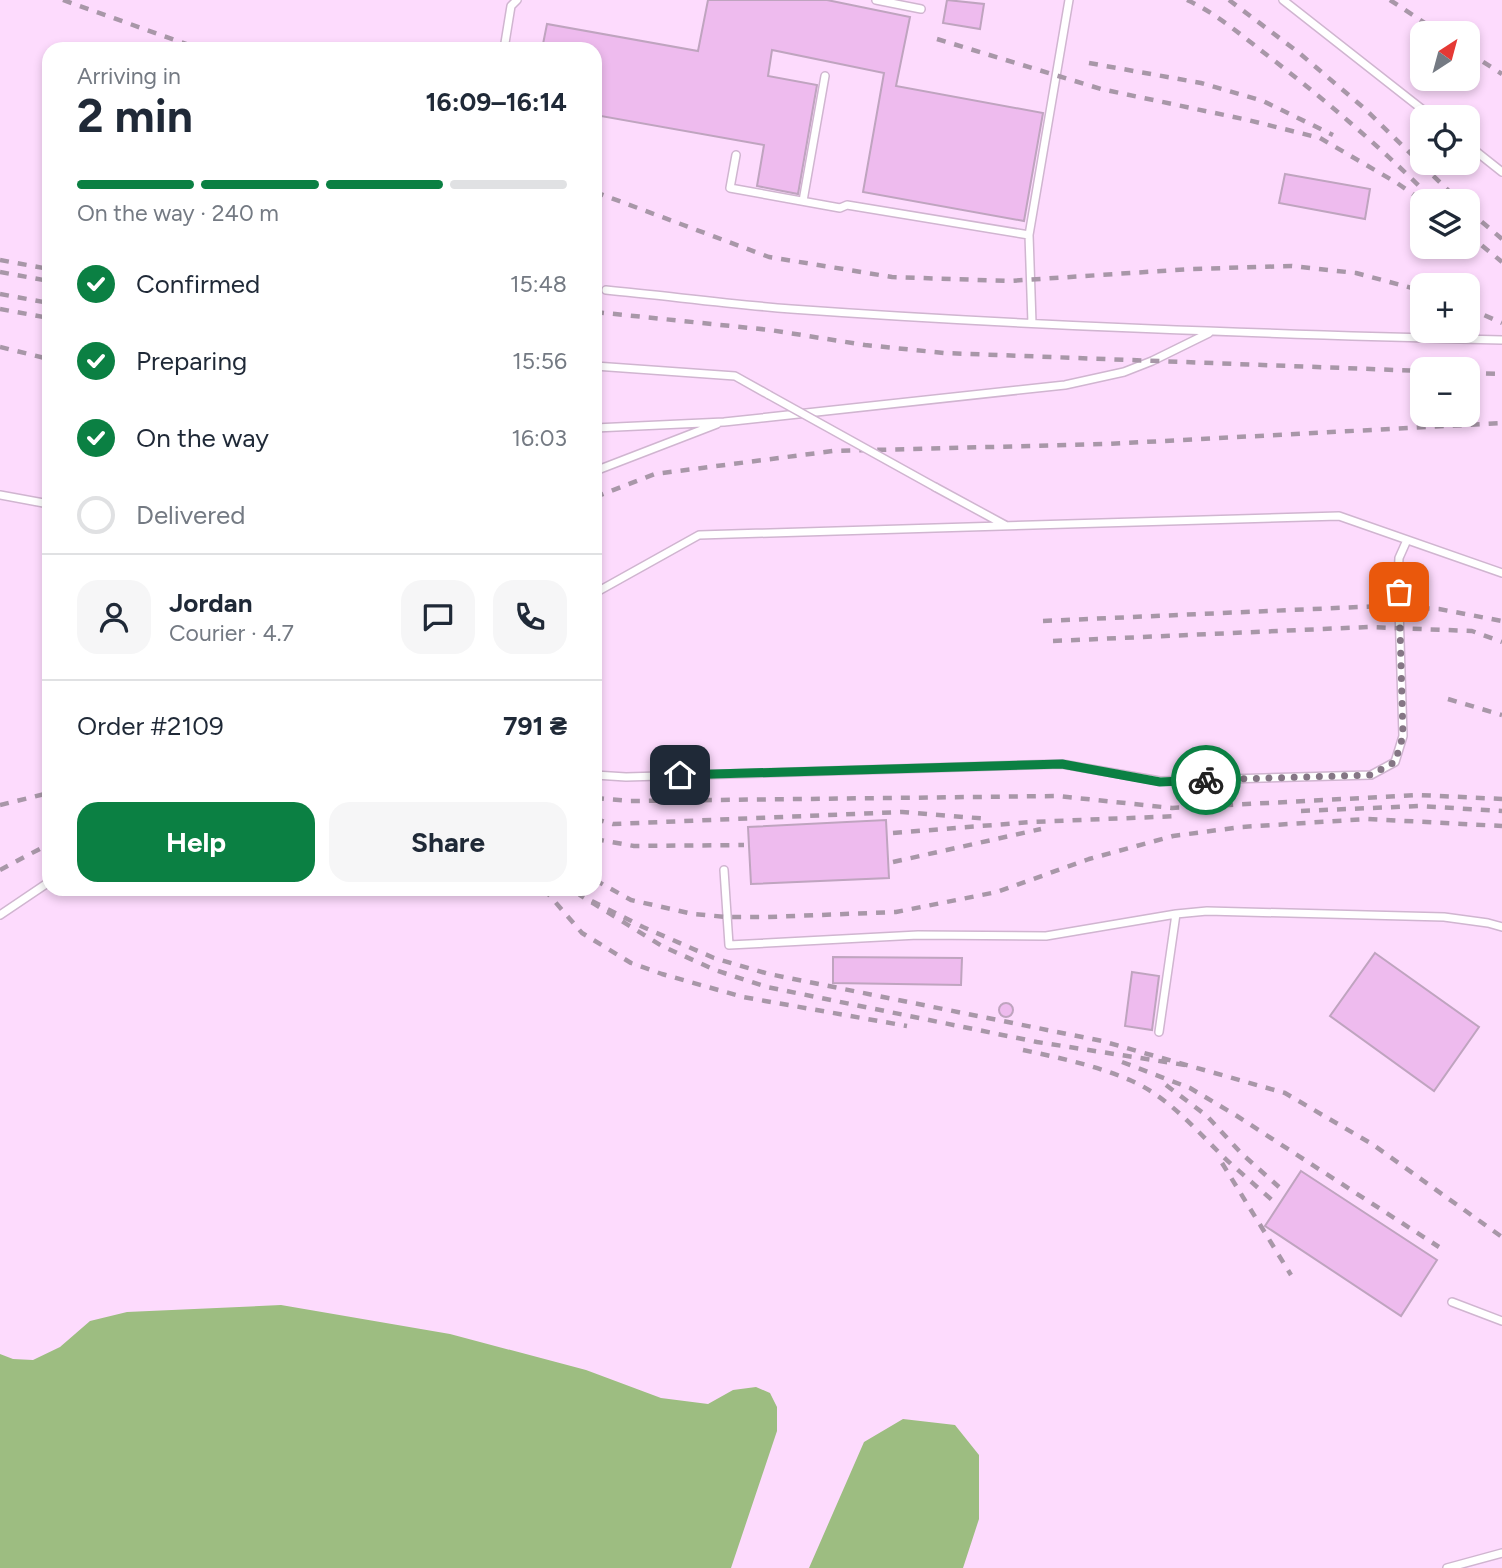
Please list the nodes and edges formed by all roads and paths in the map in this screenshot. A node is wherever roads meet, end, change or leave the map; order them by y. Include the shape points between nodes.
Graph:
1 (517, 0) edge
2 (876, 0) edge
3 (1069, 0) edge
4 (1283, 0) edge
5 (921, 9) dead end
6 (505, 42) edge
7 (825, 76) dead end
8 (1417, 105) edge
9 (736, 155) dead end
10 (1480, 155) edge
11 (1502, 172) edge
12 (803, 201) junction
13 (1029, 234) junction
14 (606, 290) dead end
15 (1032, 323) junction
16 (1210, 333) junction
17 (1502, 340) edge
18 (602, 366) edge
19 (724, 422) junction
20 (602, 428) edge
21 (602, 468) edge
22 (0, 495) edge
23 (42, 503) edge
24 (1006, 526) junction
25 (1406, 540) junction
26 (1502, 573) edge
27 (602, 589) edge
28 (602, 775) edge
29 (724, 870) dead end
30 (42, 887) edge
31 (1176, 914) junction
32 (0, 915) edge
33 (1502, 927) edge
34 (1159, 1032) dead end
35 (1452, 1302) dead end
36 (1502, 1321) edge
37 (1502, 1553) edge
38 (1447, 1568) edge

1 - 6 lane via 511,6
2 - 5 lane
3 - 13 lane
4 - 8 lane
7 - 12 lane
9 - 12 lane via 730,188
10 - 11 lane
12 - 13 lane
13 - 15 lane
14 - 15 lane via 789,309
15 - 16 lane
16 - 17 lane
16 - 19 lane via 1124,372 1065,385
18 - 24 lane, bridge via 735,376
19 - 20 lane
19 - 21 lane
22 - 23 lane
24 - 25 lane via 1339,516
24 - 27 lane via 699,535
25 - 26 lane
25 - 28 lane via 1398,577 1403,736 1395,762 1371,775 1160,782 1062,764
29 - 31 lane via 729,945 918,935 1046,936
30 - 32 lane
31 - 33 lane via 1444,917
31 - 34 lane
35 - 36 lane
37 - 38 lane

